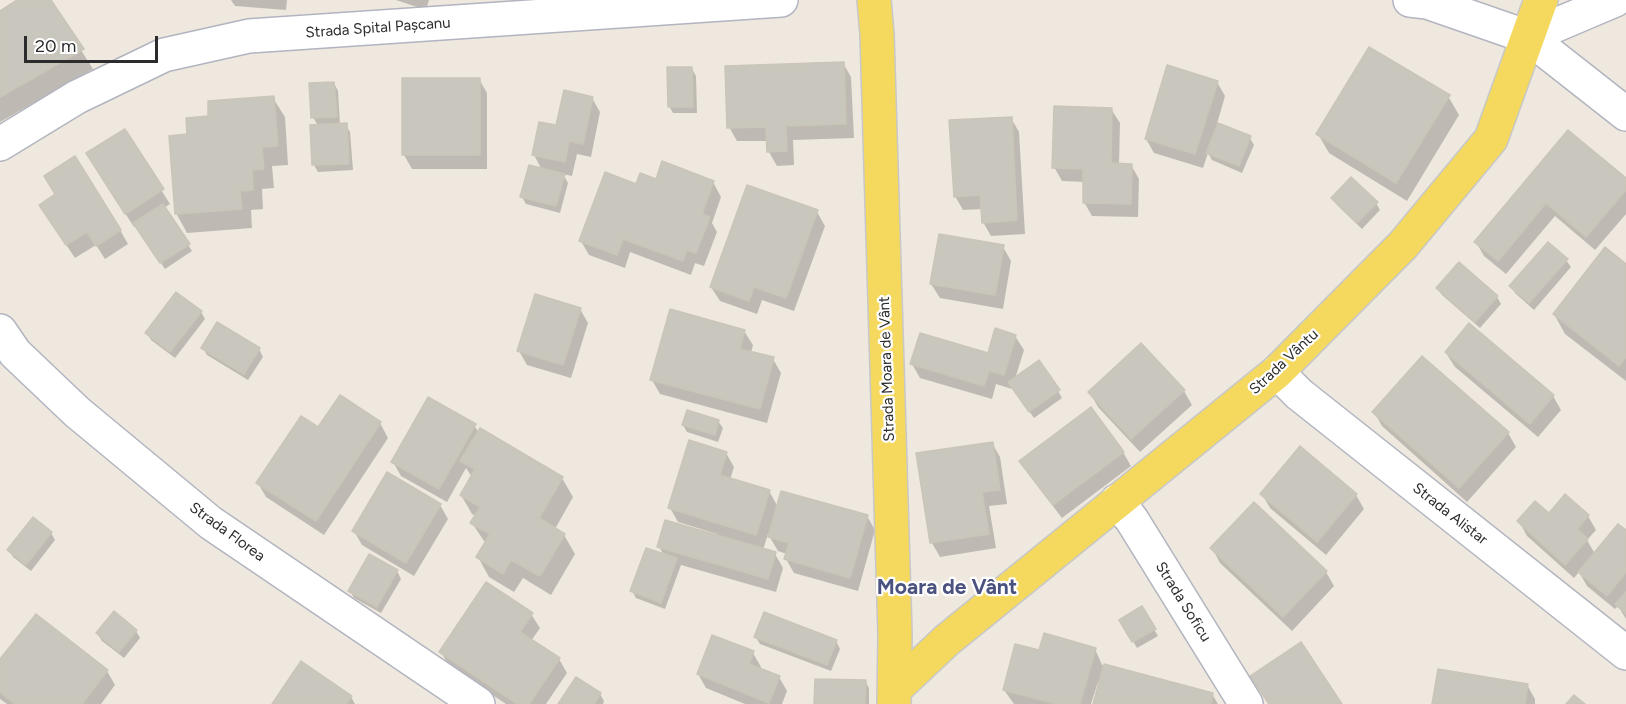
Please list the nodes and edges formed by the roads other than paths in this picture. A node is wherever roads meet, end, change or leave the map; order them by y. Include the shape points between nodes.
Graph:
1 (781, 0) edge
2 (874, 0) edge
3 (1410, 0) edge
4 (1541, 0) edge
5 (1615, 0) edge
6 (1528, 37) junction
7 (1626, 114) edge
8 (0, 144) edge
9 (0, 331) edge
10 (1277, 372) junction
11 (1117, 501) junction
12 (1626, 653) edge
13 (895, 697) edge
14 (478, 704) edge
15 (1246, 704) edge

1 - 8 street, Strada Spital Pașcanu via 249,36 164,55 77,97
2 - 13 main road, Strada Moara de Vânt
3 - 6 street via 1427,2
4 - 6 main road
5 - 6 street
6 - 7 street
6 - 10 main road, Strada Vântu via 1491,139 1403,245
9 - 14 street, Strada Florea via 15,353 77,412 211,523
10 - 11 main road, Strada Vântu
10 - 12 street, Strada Alistar via 1299,394
11 - 13 main road, Strada Vântu via 947,640
11 - 15 street, Strada Soficu

